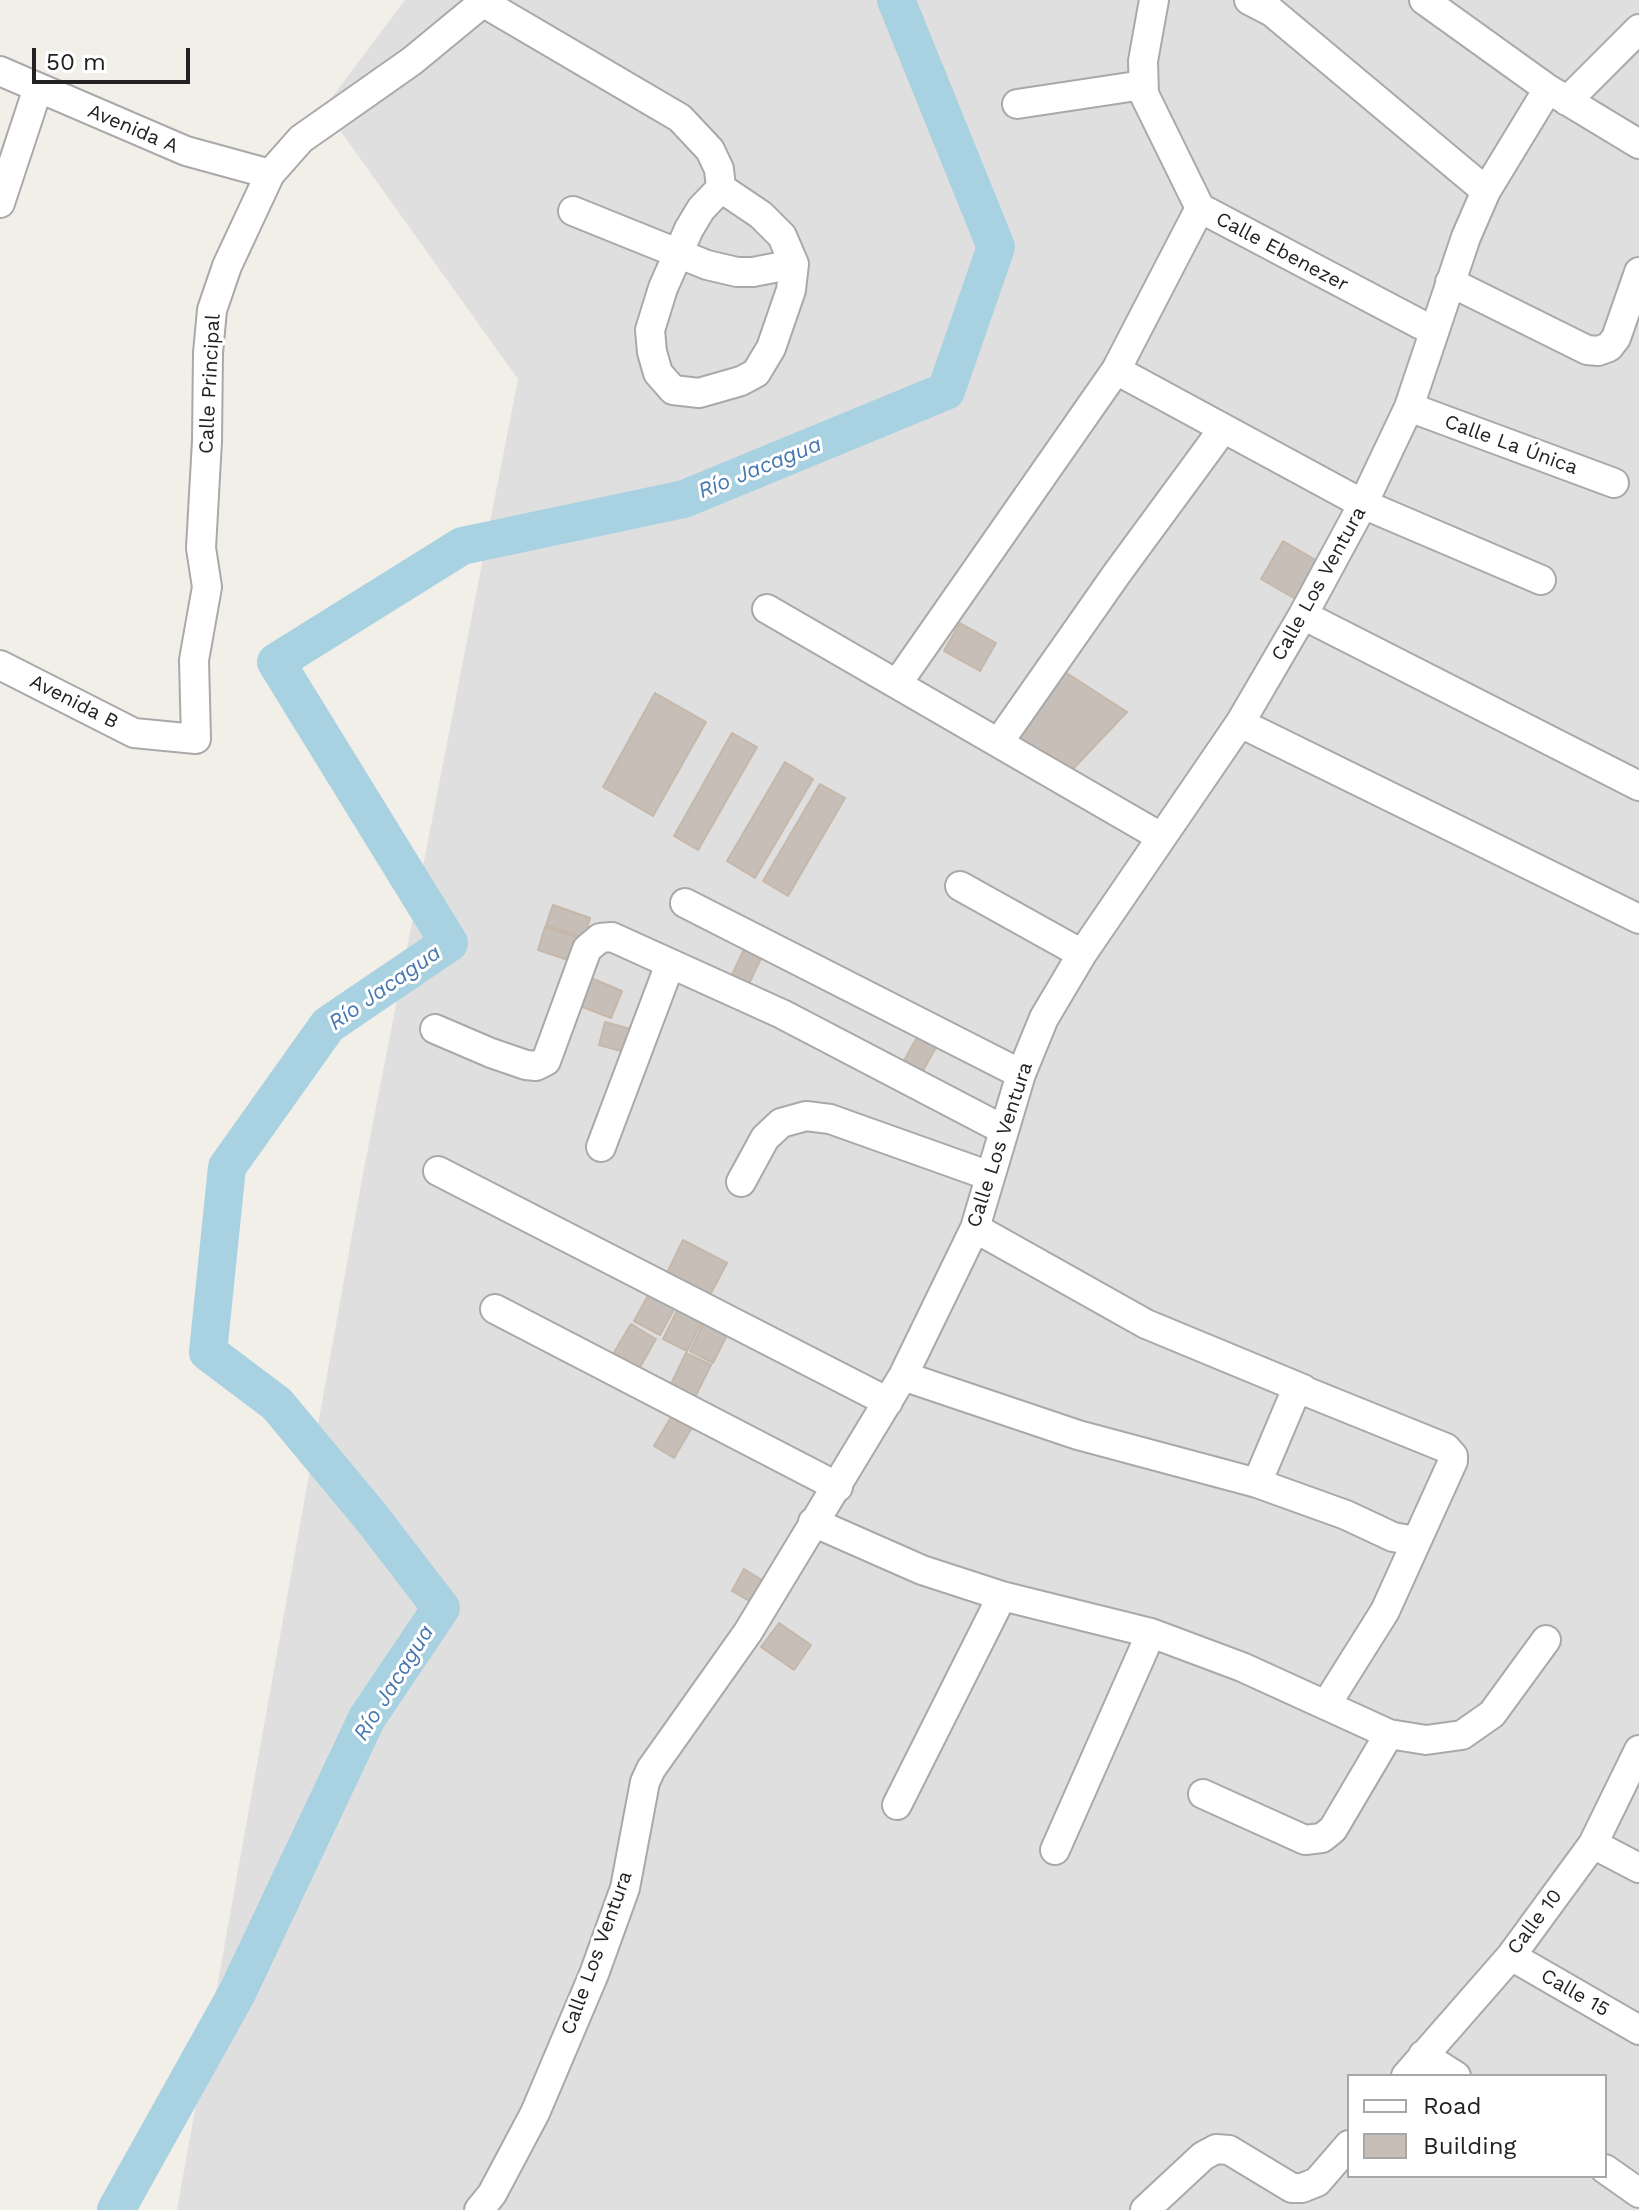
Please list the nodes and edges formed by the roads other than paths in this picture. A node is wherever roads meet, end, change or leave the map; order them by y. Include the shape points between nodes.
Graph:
1 (1154, 0) edge
2 (1249, 0) edge
3 (1424, 0) edge
4 (485, 1) edge
5 (1639, 29) edge
6 (0, 71) edge
7 (1143, 85) junction
8 (38, 88) junction
9 (1558, 95) junction
10 (1017, 104) dead end
11 (1639, 144) edge
12 (270, 174) junction
13 (721, 188) junction
14 (1486, 191) junction
15 (0, 203) edge
16 (1200, 208) junction
17 (573, 211) dead end
18 (678, 253) junction
19 (794, 264) junction
20 (1639, 272) edge
21 (1450, 282) junction
22 (1433, 331) junction
23 (1116, 370) junction
24 (1409, 407) junction
25 (1223, 429) junction
26 (1614, 483) dead end
27 (1363, 504) junction
28 (1541, 580) dead end
29 (767, 609) dead end
30 (1303, 615) junction
31 (0, 665) edge
32 (897, 684) junction
33 (1240, 723) junction
34 (196, 739) joint
35 (999, 742) junction
36 (1639, 786) edge
37 (1161, 837) junction
38 (960, 886) dead end
39 (685, 903) dead end
40 (1639, 919) edge
41 (1082, 954) junction
42 (670, 964) junction
43 (435, 1029) dead end
44 (1021, 1074) junction
45 (1004, 1130) junction
46 (601, 1147) dead end
47 (438, 1171) dead end
48 (990, 1176) junction
49 (741, 1182) dead end
50 (975, 1228) junction
51 (495, 1309) dead end
52 (903, 1376) junction
53 (1303, 1389) junction
54 (888, 1402) junction
55 (1257, 1483) junction
56 (838, 1487) junction
57 (813, 1522) junction
58 (1415, 1541) junction
59 (1002, 1596) junction
60 (1151, 1633) junction
61 (1546, 1640) dead end
62 (1326, 1705) junction
63 (1389, 1734) junction
64 (1639, 1750) edge
65 (1203, 1794) dead end
66 (897, 1805) dead end
67 (1593, 1844) junction
68 (1055, 1850) dead end
69 (1639, 1868) edge
70 (1511, 1956) junction
71 (1639, 2030) edge
72 (1414, 2066) edge
73 (1448, 2074) edge
74 (1347, 2147) edge
75 (1607, 2170) edge
76 (1639, 2193) edge
77 (490, 2205) edge
78 (1145, 2210) edge

1 - 7 street, Calle Ebenezer
2 - 14 street via 1272,12
3 - 9 street
4 - 12 street, Calle Principal via 412,61 301,139
4 - 13 street via 680,118 710,150
5 - 9 street, Calle Los Ventura
6 - 8 street, Avenida A
7 - 10 street
7 - 16 street, Calle Ebenezer
8 - 12 street, Avenida A via 186,151
8 - 15 street
9 - 11 street
9 - 14 street, Calle Los Ventura
12 - 34 street, Calle Principal via 212,310 201,548 207,587 194,660
13 - 18 street via 701,209
13 - 19 street via 782,236
14 - 21 street, Calle Los Ventura
16 - 22 street, Calle Ebenezer
16 - 23 street
17 - 18 street
18 - 19 street via 737,272
18 - 19 street via 650,330 658,373 673,390 686,392 699,393 756,373 783,316
20 - 21 street via 1616,338 1598,351
21 - 22 street, Calle Los Ventura
22 - 24 street, Calle Los Ventura
23 - 25 street
23 - 32 street
24 - 26 street, Calle La Única
24 - 27 street, Calle Los Ventura
25 - 27 street
25 - 35 street
27 - 28 street
27 - 30 street, Calle Los Ventura
29 - 32 street
30 - 33 street, Calle Los Ventura
30 - 36 street
31 - 34 street, Avenida B via 134,733
32 - 35 street
33 - 37 street, Calle Los Ventura
33 - 40 street
35 - 37 street
37 - 41 street, Calle Los Ventura
38 - 41 street
39 - 44 street
41 - 44 street, Calle Los Ventura via 1044,1018
42 - 43 street via 612,937 593,942 546,1061 536,1066
42 - 45 street via 782,1014
42 - 46 street
44 - 45 street, Calle Los Ventura
45 - 48 street, Calle Los Ventura
47 - 54 street
48 - 49 street via 830,1119 806,1116 781,1123 765,1138
48 - 50 street, Calle Los Ventura
50 - 52 street, Calle Los Ventura
50 - 53 street via 1146,1324
51 - 56 street
52 - 54 street, Calle Los Ventura
52 - 55 street via 1078,1435
53 - 55 street via 1295,1393
53 - 58 street via 1451,1451 1453,1461
54 - 56 street, Calle Los Ventura
55 - 58 street
56 - 57 street, Calle Los Ventura
57 - 59 street via 922,1570
57 - 77 street, Calle Los Ventura via 748,1632 651,1769 625,1888 594,1974
58 - 62 street via 1385,1611
59 - 60 street
59 - 66 street
60 - 62 street
60 - 68 street
61 - 63 street via 1492,1714 1462,1735 1426,1740
62 - 63 street
63 - 65 street via 1333,1829 1322,1838 1305,1840
64 - 67 street, Calle 10
67 - 69 street
67 - 70 street, Calle 10
70 - 71 street, Calle 15
70 - 72 street, Calle 10
72 - 73 street
74 - 78 street via 1317,2182 1302,2188 1292,2188 1229,2150 1216,2149
75 - 76 street

